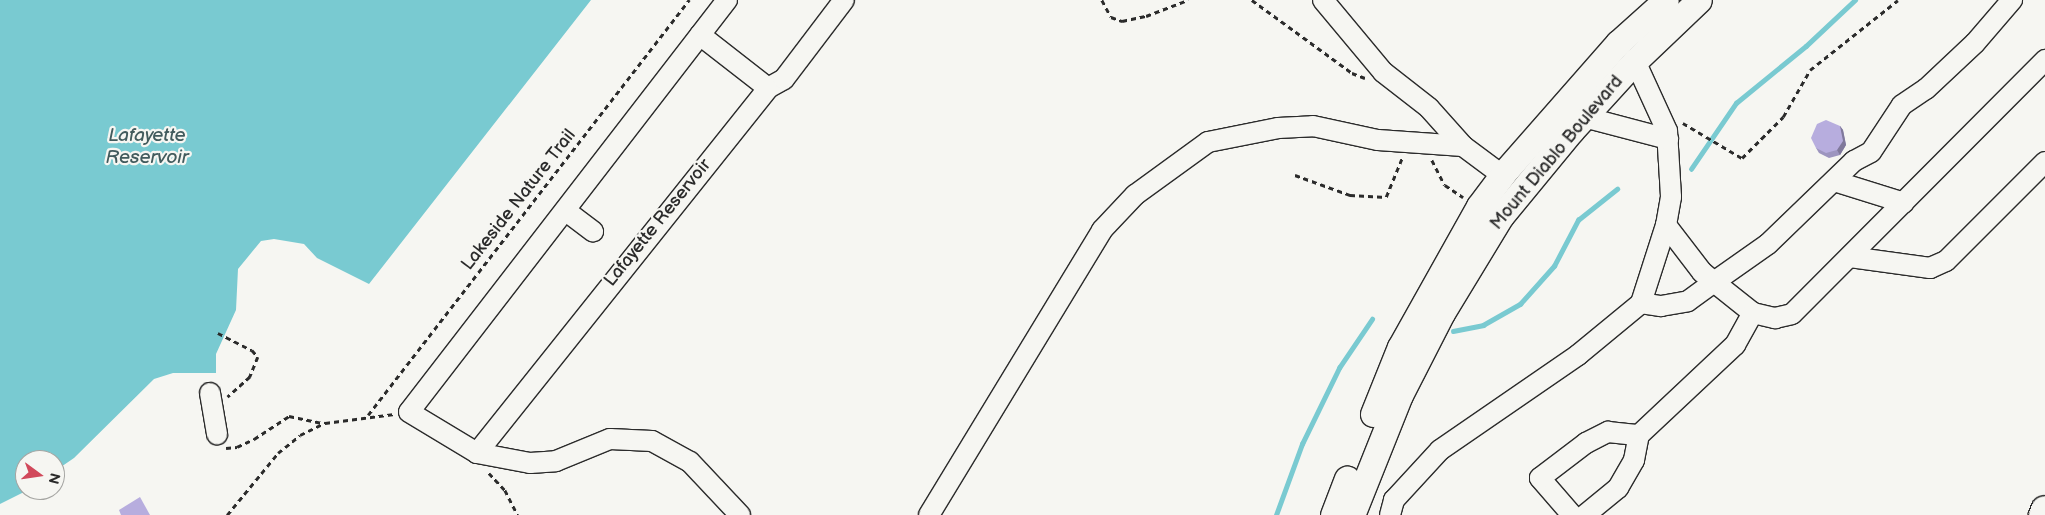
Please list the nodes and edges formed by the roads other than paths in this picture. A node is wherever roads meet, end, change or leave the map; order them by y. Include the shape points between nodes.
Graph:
1 (727, 0) edge
2 (844, 0) edge
3 (1323, 0) edge
4 (1666, 0) edge
5 (1700, 0) edge
6 (2012, 0) edge
7 (700, 35) junction
8 (2045, 60) edge
9 (1635, 61) junction
10 (768, 88) junction
11 (1584, 117) junction
12 (1668, 140) junction
13 (1562, 142) junction
14 (1463, 146) junction
15 (2045, 162) edge
16 (1502, 175) junction
17 (1834, 181) junction
18 (1904, 203) junction
19 (566, 211) junction
20 (1666, 225) junction
21 (593, 231) dead end
22 (1477, 255) junction
23 (1850, 257) junction
24 (1714, 282) junction
25 (1641, 303) junction
26 (1752, 313) junction
27 (210, 395) road end
28 (217, 434) road end
29 (1639, 435) junction
30 (481, 461) junction
31 (2045, 510) edge
32 (740, 515) edge
33 (929, 515) edge
34 (1333, 515) edge
35 (1352, 515) edge
36 (1390, 515) edge
37 (1572, 515) edge
38 (1585, 515) edge
39 (2043, 515) edge

1 - 7 lane
2 - 10 lane, Lafayette Reservoir via 784,79
3 - 14 lane via 1383,72 1429,108
4 - 16 main road, Mount Diablo Boulevard via 1618,43
5 - 9 main road, Mount Diablo Boulevard
6 - 17 lane via 1975,44 1926,89 1902,105 1871,152 1854,162
7 - 10 lane
7 - 19 lane
8 - 18 lane
9 - 11 main road, Mount Diablo Boulevard
9 - 12 lane via 1657,107
10 - 30 lane, Lafayette Reservoir
11 - 12 lane
11 - 13 main road, Mount Diablo Boulevard
12 - 20 lane via 1671,198
13 - 16 lane
13 - 22 main road, Mount Diablo Boulevard via 1501,216
14 - 16 lane
14 - 33 lane via 1408,143 1313,126 1208,142 1135,195 1102,230
15 - 23 lane via 1946,261 1930,268
16 - 22 lane
16 - 34 main road, Mount Diablo Boulevard via 1479,206 1400,347
17 - 18 lane
17 - 24 lane via 1768,244
18 - 23 lane
19 - 21 lane
19 - 30 lane via 409,412
20 - 24 lane via 1702,272
20 - 25 lane
22 - 35 main road, Mount Diablo Boulevard via 1442,313 1400,395
23 - 26 lane via 1792,314 1775,318
24 - 25 lane via 1688,301 1661,306
24 - 26 lane
25 - 36 lane via 1578,355 1440,450 1394,500
26 - 29 lane via 1736,345
27 - 28 lane
29 - 37 lane via 1608,432 1586,443 1540,478
29 - 38 lane via 1634,460 1618,488
30 - 32 lane via 556,461 610,439 652,440 690,462
31 - 39 highway

